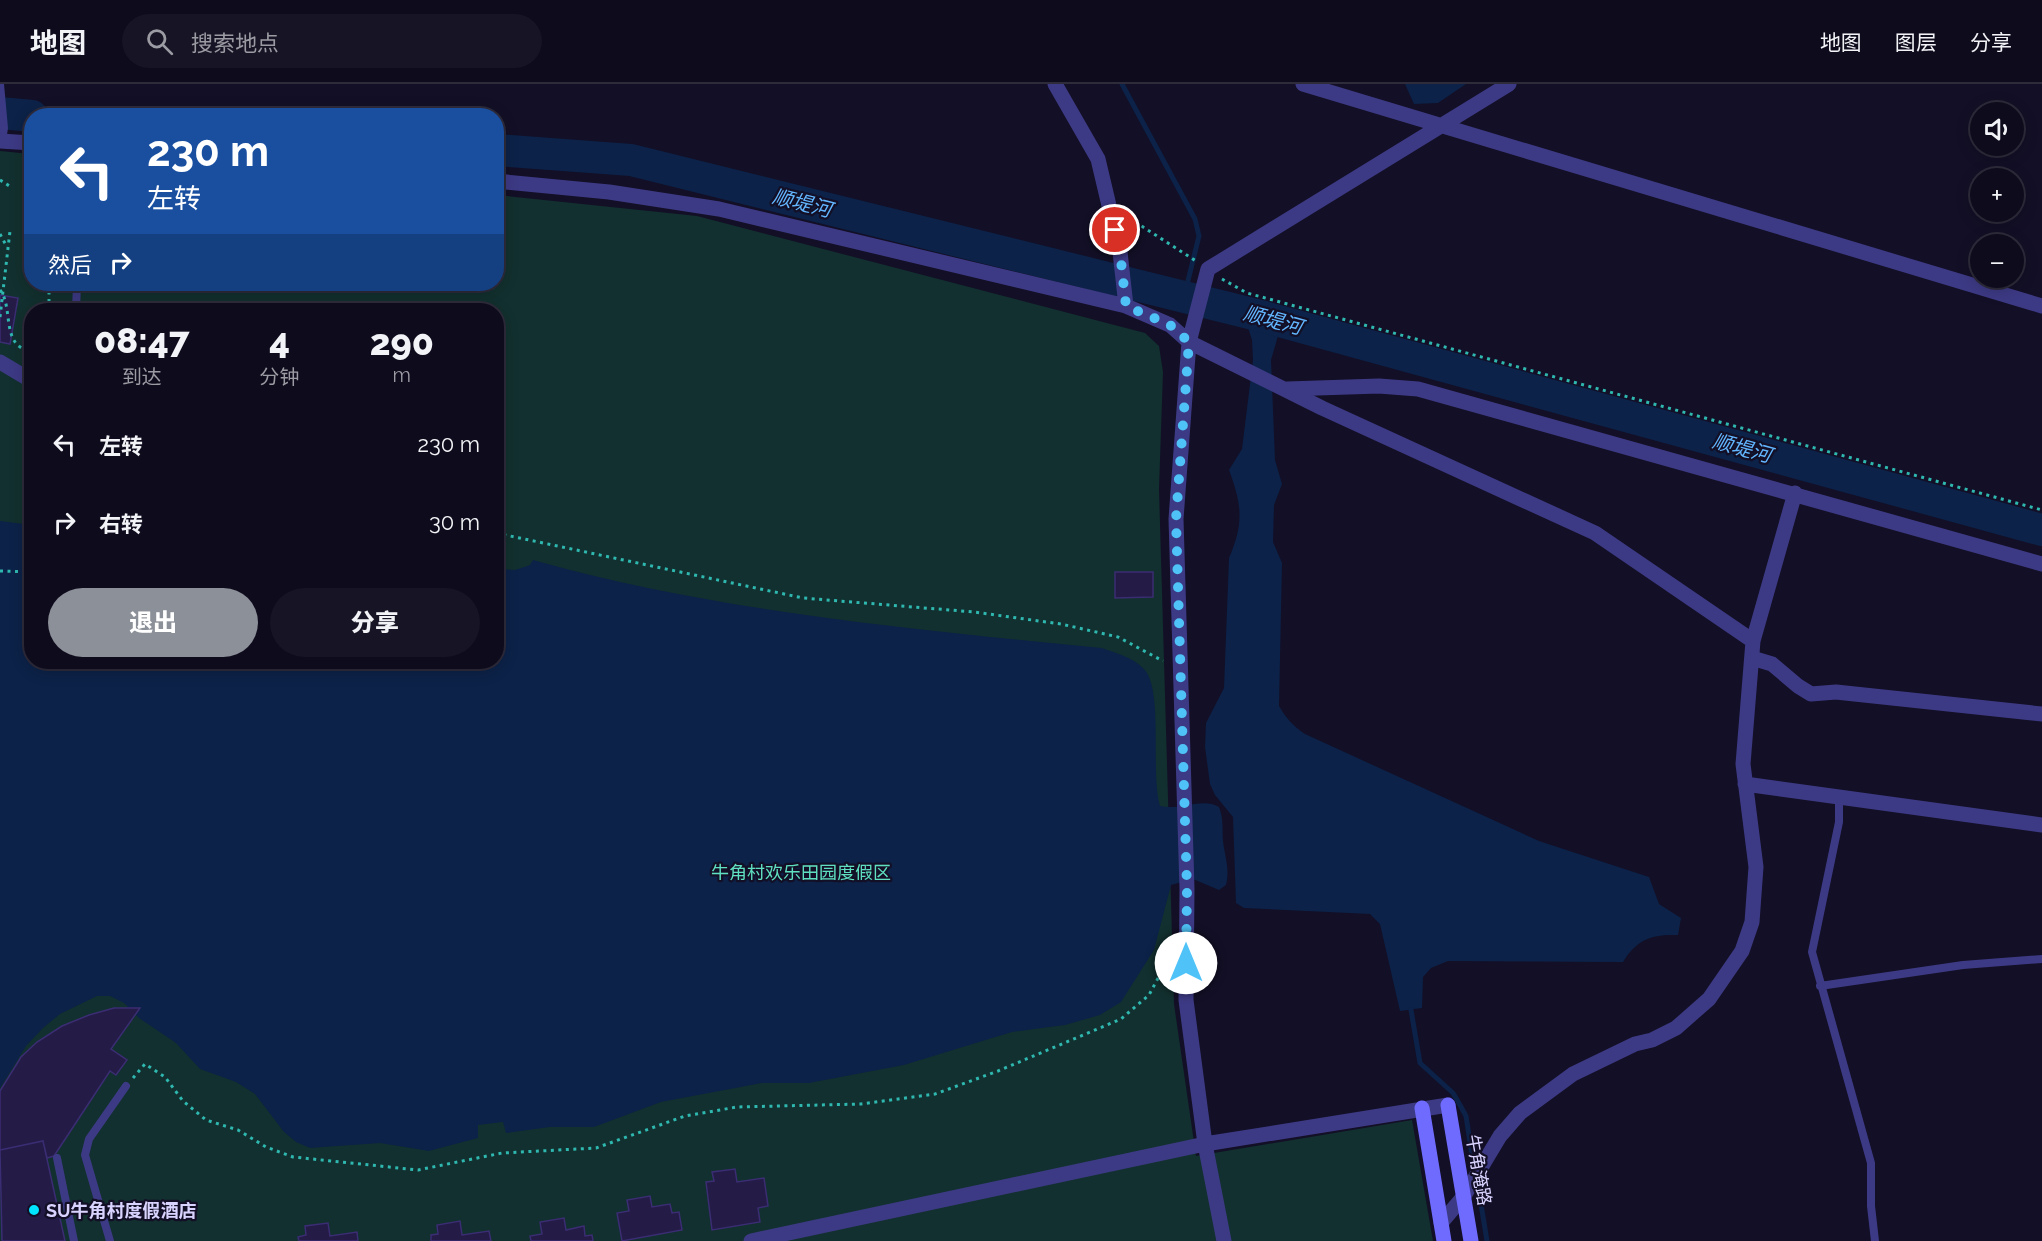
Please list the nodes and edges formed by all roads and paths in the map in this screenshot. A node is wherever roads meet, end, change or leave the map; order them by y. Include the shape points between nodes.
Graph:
1 (0, 84) edge
2 (1055, 84) edge
3 (1303, 84) edge
4 (1509, 84) edge
5 (1442, 126) junction
6 (2, 136) edge
7 (24, 141) edge
8 (0, 180) edge
9 (504, 182) edge
10 (11, 187) dead end
11 (1110, 208) junction
12 (10, 231) dead end
13 (0, 234) edge
14 (8, 249) junction
15 (1188, 255) dead end
16 (1208, 269) junction
17 (1, 292) edge
18 (1126, 305) junction
19 (2042, 306) edge
20 (0, 317) edge
21 (1189, 342) junction
22 (24, 349) edge
23 (0, 362) edge
24 (24, 376) edge
25 (1284, 389) junction
26 (1795, 493) junction
27 (2042, 510) edge
28 (504, 535) edge
29 (2042, 564) edge
30 (0, 571) edge
31 (24, 572) edge
32 (1753, 641) junction
33 (1752, 658) junction
34 (1180, 672) junction
35 (2042, 714) edge
36 (1745, 784) junction
37 (1839, 796) junction
38 (2042, 825) edge
39 (1170, 955) dead end
40 (2042, 959) edge
41 (1820, 986) junction
42 (126, 1086) joint
43 (1422, 1108) junction
44 (1205, 1144) junction
45 (57, 1158) dead end
46 (1464, 1196) junction
47 (1441, 1223) junction
48 (74, 1241) edge
49 (110, 1241) edge
50 (751, 1241) edge
51 (1224, 1241) edge
52 (1444, 1241) edge
53 (1471, 1241) edge
54 (1875, 1241) edge

1 - 6 lane
2 - 11 street via 1098,159
3 - 5 street
4 - 5 street
5 - 16 street
5 - 19 street
6 - 7 street
8 - 10 path
9 - 18 street via 609,192 719,209
11 - 15 path
11 - 18 street
12 - 14 path
13 - 14 path
14 - 17 path
16 - 21 street
16 - 27 path via 1247,293
17 - 20 path
17 - 22 path via 8,310 8,332
18 - 21 street via 1170,325
21 - 25 street
21 - 34 street via 1176,519
23 - 24 street
25 - 26 street via 1418,389
25 - 32 street via 1595,533
26 - 29 street
26 - 32 street
28 - 34 path via 803,598 974,612 1061,624 1118,637
30 - 31 path
32 - 33 street
33 - 35 street via 1772,664 1812,694 1836,692
33 - 36 street via 1743,765
34 - 44 street via 1187,889 1186,1000
36 - 37 street
36 - 46 street via 1756,867 1752,922 1742,951 1709,999 1676,1028 1573,1074 1520,1113 1500,1136
37 - 38 street
37 - 41 lane via 1839,822 1812,952
39 - 42 path via 1149,995 1120,1019 935,1094 861,1104 737,1107 685,1116 596,1148 502,1153 418,1170 293,1158 206,1120 183,1101 165,1077 145,1064
40 - 41 lane via 1963,965
41 - 54 lane via 1871,1163
42 - 49 lane via 89,1139 85,1155
43 - 44 street
43 - 46 street, 牛角淹路 via 1448,1105
43 - 47 street
44 - 50 street
44 - 51 street
45 - 48 lane
46 - 47 street
46 - 53 street, 牛角淹路
47 - 52 street

